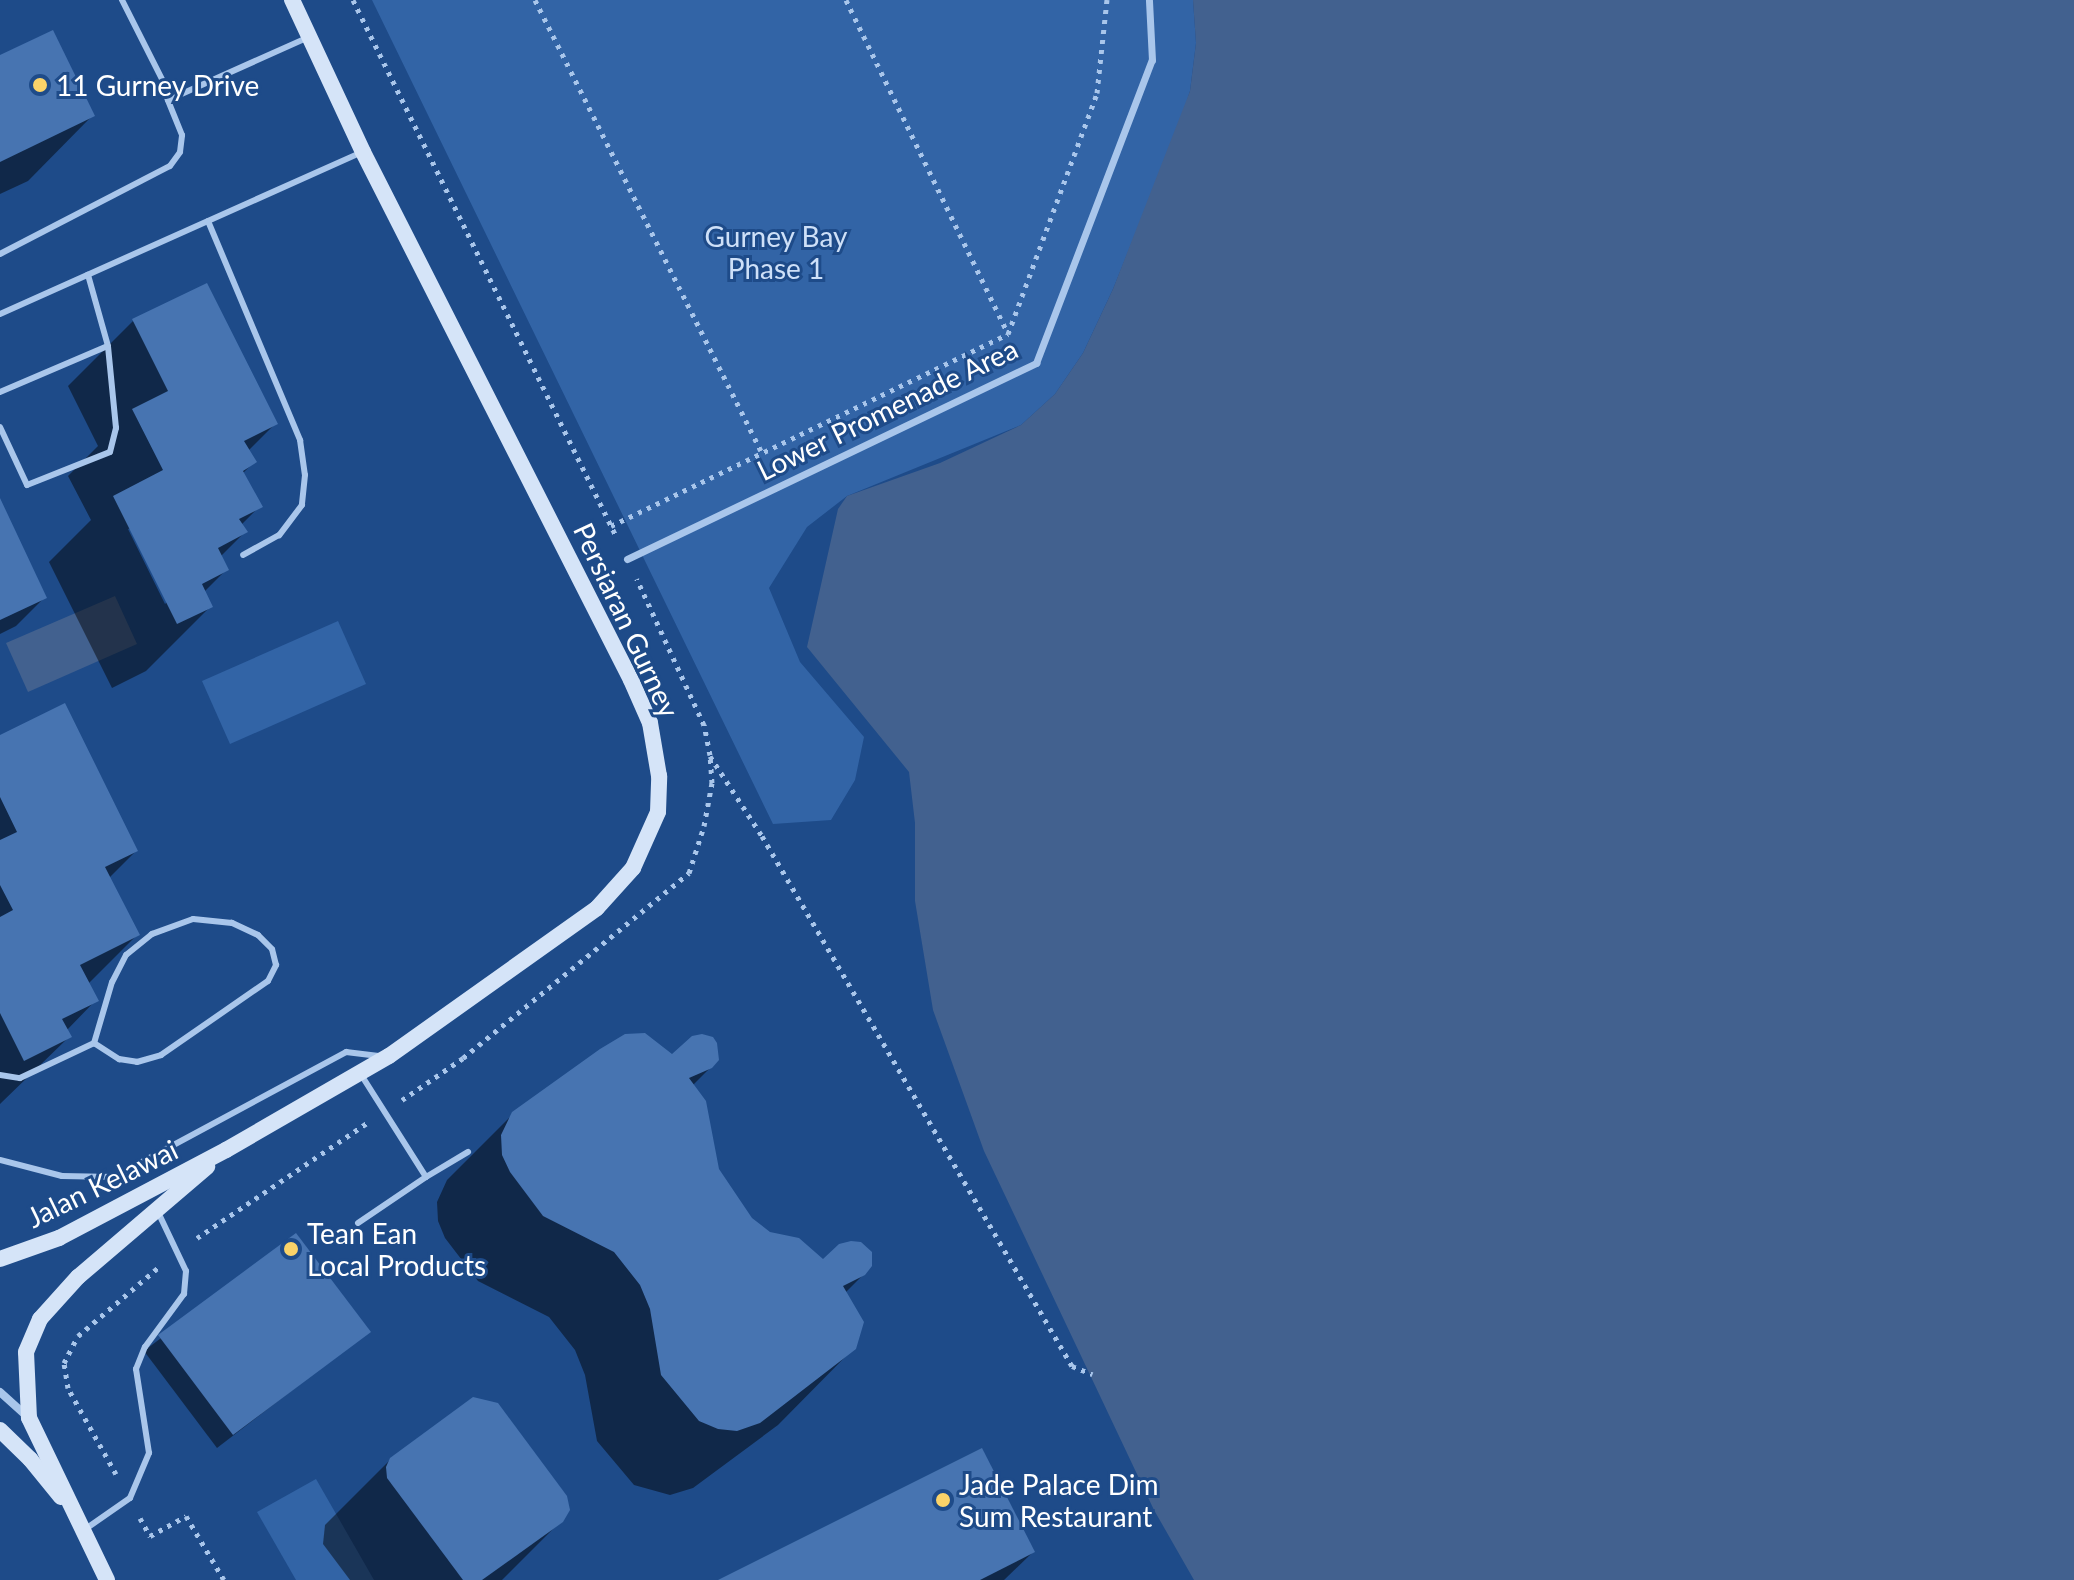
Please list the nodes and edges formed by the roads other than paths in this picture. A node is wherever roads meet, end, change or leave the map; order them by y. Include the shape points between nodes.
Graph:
1 (122, 0) edge
2 (292, 0) edge
3 (1149, 0) edge
4 (309, 37) junction
5 (168, 100) junction
6 (363, 152) junction
7 (208, 221) junction
8 (0, 254) edge
9 (88, 275) junction
10 (0, 314) edge
11 (108, 346) junction
12 (0, 392) edge
13 (0, 427) edge
14 (243, 555) dead end
15 (627, 559) road end
16 (94, 1043) junction
17 (389, 1056) junction
18 (360, 1073) junction
19 (0, 1075) edge
20 (226, 1150) junction
21 (468, 1152) dead end
22 (0, 1160) edge
23 (426, 1177) junction
24 (158, 1212) junction
25 (358, 1223) dead end
26 (0, 1259) edge
27 (0, 1392) edge
28 (29, 1418) junction
29 (0, 1430) edge
30 (80, 1524) junction
31 (107, 1580) edge

1 - 5 lane
2 - 4 main road, Persiaran Gurney
3 - 15 street, Lower Promenade Area via 1152,60 1036,363
4 - 5 lane
4 - 6 main road, Persiaran Gurney
5 - 8 lane via 182,135 180,152 170,166
6 - 7 lane
6 - 17 main road, Persiaran Gurney via 631,680 650,723 659,776 658,812 647,842 633,868 597,908
7 - 9 lane
7 - 14 lane via 300,440 305,475 302,505 279,535
9 - 10 lane
9 - 11 lane
11 - 12 lane
11 - 13 lane via 116,428 110,452 27,485
16 - 16 lane via 119,1059 137,1062 161,1055 268,981 276,965 272,949 258,935 232,923 193,919 152,934 126,955
16 - 19 lane via 20,1078
17 - 18 main road, Persiaran Gurney
17 - 22 lane via 346,1052 114,1177 62,1176
18 - 20 main road, Persiaran Gurney
18 - 23 lane
20 - 24 main road
20 - 26 main road, Jalan Kelawai via 59,1238
21 - 23 lane
23 - 25 lane
24 - 28 main road via 78,1277 40,1319 26,1352
24 - 30 lane via 186,1271 184,1294 145,1347 136,1369 149,1453 130,1498
27 - 28 street
28 - 30 main road
29 - 30 main road via 30,1459
30 - 31 main road

